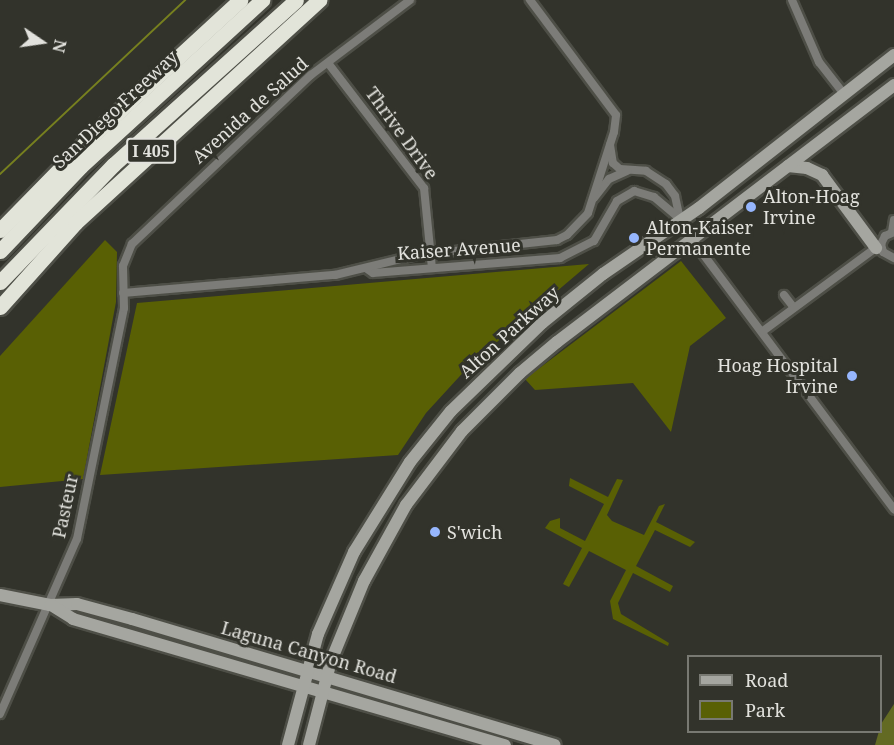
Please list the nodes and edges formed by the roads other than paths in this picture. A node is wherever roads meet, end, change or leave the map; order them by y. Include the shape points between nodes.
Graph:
1 (240, 0) edge
2 (262, 0) edge
3 (296, 0) edge
4 (410, 0) edge
5 (530, 0) edge
6 (792, 0) edge
7 (318, 2) edge
8 (894, 55) edge
9 (328, 63) junction
10 (894, 85) edge
11 (843, 93) junction
12 (610, 145) junction
13 (788, 166) junction
14 (631, 170) junction
15 (591, 204) junction
16 (680, 220) junction
17 (894, 220) edge
18 (0, 230) edge
19 (893, 232) edge
20 (692, 238) junction
21 (879, 246) junction
22 (0, 251) edge
23 (431, 252) junction
24 (894, 258) edge
25 (367, 268) junction
26 (432, 268) junction
27 (0, 282) edge
28 (123, 293) junction
29 (784, 295) dead end
30 (0, 307) edge
31 (794, 308) junction
32 (762, 332) junction
33 (894, 510) edge
34 (0, 595) edge
35 (50, 604) junction
36 (307, 670) junction
37 (327, 676) junction
38 (303, 684) junction
39 (323, 690) junction
40 (0, 714) edge
41 (288, 745) edge
42 (309, 745) edge
43 (505, 745) edge
44 (555, 745) edge

1 - 18 highway, San Diego Freeway / I 405 via 88,140
2 - 22 highway, San Diego Freeway via 81,166
3 - 27 highway via 113,165
4 - 9 street, Avenida de Salud
5 - 12 street, Kaiser Avenue via 614,111 616,122
6 - 11 street via 819,62
7 - 30 highway, I 405 via 92,207
8 - 11 main road, Alton Parkway
9 - 23 street, Thrive Drive via 424,188
9 - 28 street, Avenida de Salud via 136,238 123,266
10 - 13 main road, Alton Parkway
11 - 16 main road, Alton Parkway
12 - 14 street via 613,163
12 - 15 street, Kaiser Avenue
13 - 20 main road, Alton Parkway
13 - 21 main road via 822,175
14 - 15 street, Kaiser Avenue via 609,179
14 - 16 street via 646,171 666,184 675,196
15 - 23 street, Kaiser Avenue via 582,222 557,240
16 - 20 street
16 - 26 street, Kaiser Avenue via 654,197 634,191 617,201 600,235 581,251 560,258
16 - 36 main road, Alton Parkway via 622,258 542,323 451,411 410,462 360,542 326,613
17 - 19 street
19 - 21 street
20 - 32 street
20 - 37 main road, Alton Parkway via 524,369 443,453 406,505 374,561
21 - 24 street via 886,256
21 - 31 street
23 - 25 street, Kaiser Avenue
23 - 26 street, Thrive Drive
25 - 26 street, Kaiser Avenue via 373,273
25 - 28 street, Kaiser Avenue via 335,275
28 - 35 street, Pasteur via 122,315 77,539
29 - 31 street
31 - 32 street
32 - 33 street
34 - 35 main road, Laguna Canyon Road
35 - 36 main road, Laguna Canyon Road via 76,604
35 - 38 main road, Laguna Canyon Road via 73,620
35 - 40 street, Pasteur
36 - 37 main road, Laguna Canyon Road
36 - 38 main road, Alton Parkway
37 - 39 main road, Alton Parkway
37 - 44 main road, Laguna Canyon Road
38 - 39 main road, Laguna Canyon Road
38 - 41 main road, Alton Parkway
39 - 42 main road, Alton Parkway
39 - 43 main road, Laguna Canyon Road

